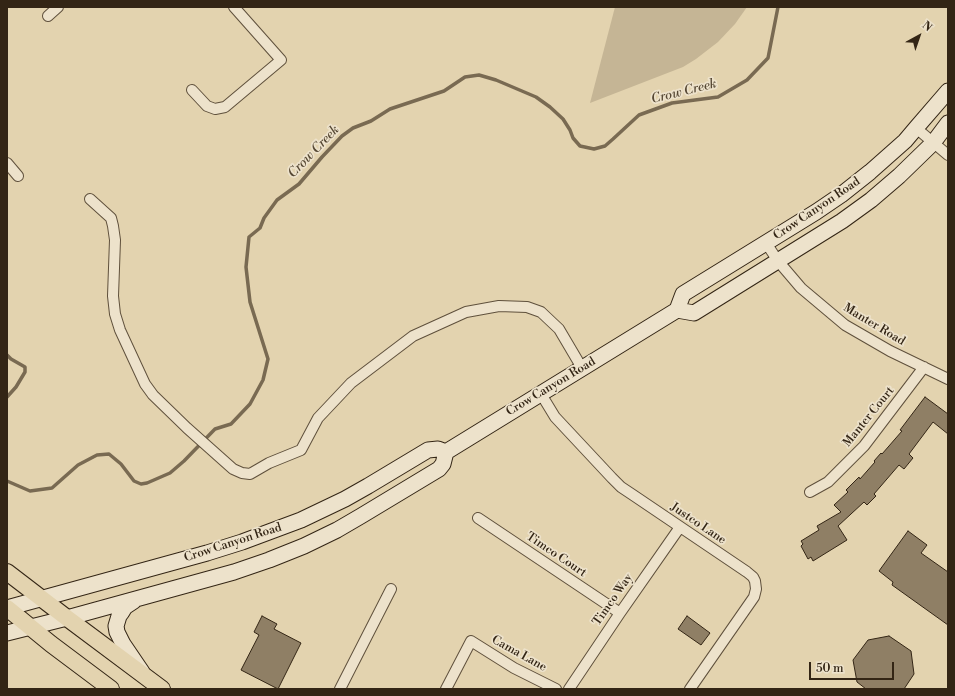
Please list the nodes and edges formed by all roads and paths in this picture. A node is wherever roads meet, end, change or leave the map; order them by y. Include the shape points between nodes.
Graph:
1 (58, 7) edge
2 (234, 7) edge
3 (48, 16) dead end
4 (192, 90) dead end
5 (948, 91) edge
6 (948, 123) edge
7 (916, 128) junction
8 (932, 143) junction
9 (948, 155) edge
10 (7, 164) edge
11 (18, 176) dead end
12 (90, 199) dead end
13 (766, 243) junction
14 (778, 261) junction
15 (677, 310) junction
16 (924, 367) junction
17 (582, 368) junction
18 (948, 379) edge
19 (541, 394) junction
20 (446, 452) junction
21 (810, 492) dead end
22 (478, 518) dead end
23 (680, 527) junction
24 (7, 572) edge
25 (391, 589) dead end
26 (41, 598) junction
27 (137, 599) junction
28 (7, 608) edge
29 (620, 612) junction
30 (67, 618) junction
31 (30, 628) junction
32 (7, 633) edge
33 (145, 676) junction
34 (111, 689) edge
35 (162, 689) edge
36 (340, 689) edge
37 (446, 689) edge
38 (556, 689) edge
39 (569, 689) edge
40 (690, 689) edge

1 - 3 street
2 - 4 street via 281,60 225,108 207,106
5 - 7 main road, Crow Canyon Road
6 - 8 main road, Crow Canyon Road
7 - 8 street
7 - 13 main road, Crow Canyon Road via 889,156 851,188
8 - 9 street
8 - 14 main road, Crow Canyon Road via 900,176 862,207
10 - 11 street
12 - 17 street via 111,218 115,240 115,314 148,389 227,464 242,473 250,474 301,450 318,418 351,383 413,336 466,312 499,306 527,307 541,312 559,329
13 - 14 street, Manter Road
13 - 15 main road, Crow Canyon Road via 683,294
14 - 15 main road, Crow Canyon Road via 694,313
14 - 16 street, Manter Road via 801,288 845,325
15 - 17 main road, Crow Canyon Road
16 - 18 street, Manter Road
16 - 21 street, Manter Court via 864,446 828,482
17 - 19 main road, Crow Canyon Road
19 - 20 main road, Crow Canyon Road
19 - 23 street, Justco Lane via 555,417 616,482
20 - 26 main road, Crow Canyon Road via 438,449 428,450 350,496 260,536
20 - 27 main road via 440,469 315,541 234,572
22 - 29 street, Timco Court
23 - 29 street, Timco Way
23 - 40 street, Justco Lane via 747,572 756,584 752,600
24 - 26 main road
25 - 36 street
26 - 28 main road, Crow Canyon Road
26 - 30 main road
27 - 30 main road
27 - 33 main road via 125,607 116,626 123,644
28 - 31 main road
29 - 39 street, Timco Way
30 - 31 main road
30 - 33 main road
31 - 32 main road
31 - 34 main road
33 - 35 main road
37 - 38 street, Cama Lane via 471,641 514,668

